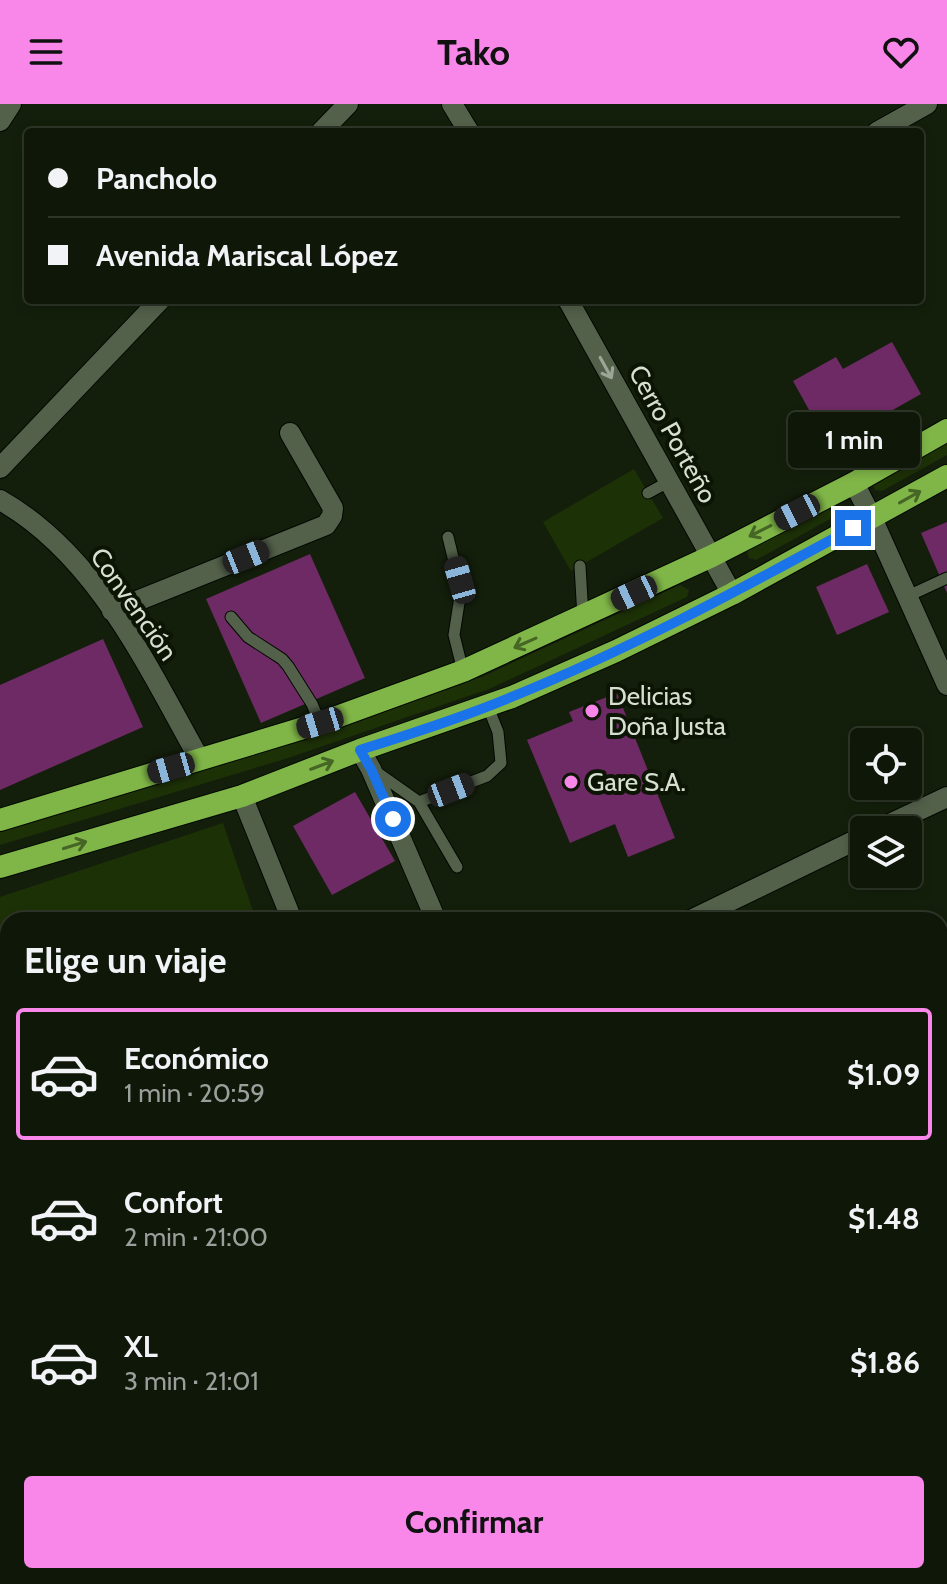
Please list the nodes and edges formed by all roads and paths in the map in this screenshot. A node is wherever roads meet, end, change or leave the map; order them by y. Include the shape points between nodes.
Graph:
1 (11, 104) edge
2 (348, 104) edge
3 (452, 104) edge
4 (927, 104) edge
5 (0, 121) edge
6 (325, 128) edge
7 (467, 128) edge
8 (884, 128) edge
9 (156, 304) edge
10 (574, 304) edge
11 (947, 430) edge
12 (290, 433) dead end
13 (0, 468) edge
14 (947, 476) edge
15 (670, 481) junction
16 (854, 483) junction
17 (648, 493) dead end
18 (0, 500) edge
19 (872, 518) junction
20 (448, 537) dead end
21 (712, 556) junction
22 (580, 566) dead end
23 (947, 578) edge
24 (732, 594) junction
25 (908, 596) junction
26 (112, 611) junction
27 (231, 617) dead end
28 (583, 617) junction
29 (463, 671) junction
30 (947, 685) edge
31 (488, 707) junction
32 (320, 723) junction
33 (200, 760) junction
34 (366, 760) junction
35 (242, 796) junction
36 (947, 797) edge
37 (419, 802) junction
38 (907, 816) edge
39 (0, 820) edge
40 (850, 843) edge
41 (0, 867) edge
42 (457, 867) dead end
43 (289, 912) edge
44 (432, 912) edge
45 (707, 912) edge

1 - 5 street
2 - 6 street
3 - 7 street
4 - 8 street
9 - 13 street
10 -> 15 street, Cerro Porteño
11 - 16 highway
12 - 26 street via 333,508 326,525
19 -> 14 highway
15 - 17 lane
15 - 21 street, Cerro Porteño
16 - 19 street
16 -> 21 highway
18 - 26 street, Convención via 29,517 65,551
19 - 24 highway
19 - 25 street
20 - 29 lane via 461,590 454,635
21 - 24 street, Cerro Porteño
21 - 28 highway
22 - 28 lane
23 - 25 lane
24 - 31 highway
25 - 30 street
26 - 33 street, Convención
27 - 32 lane via 248,637 288,666
28 -> 29 highway
29 - 32 highway
31 - 34 highway
31 - 37 lane via 498,732 501,763 487,776
32 - 33 highway
33 - 39 highway
35 -> 34 highway
34 - 37 lane
34 - 44 street
41 -> 35 highway
35 - 43 street
36 - 38 street
37 - 42 lane
40 - 45 street

